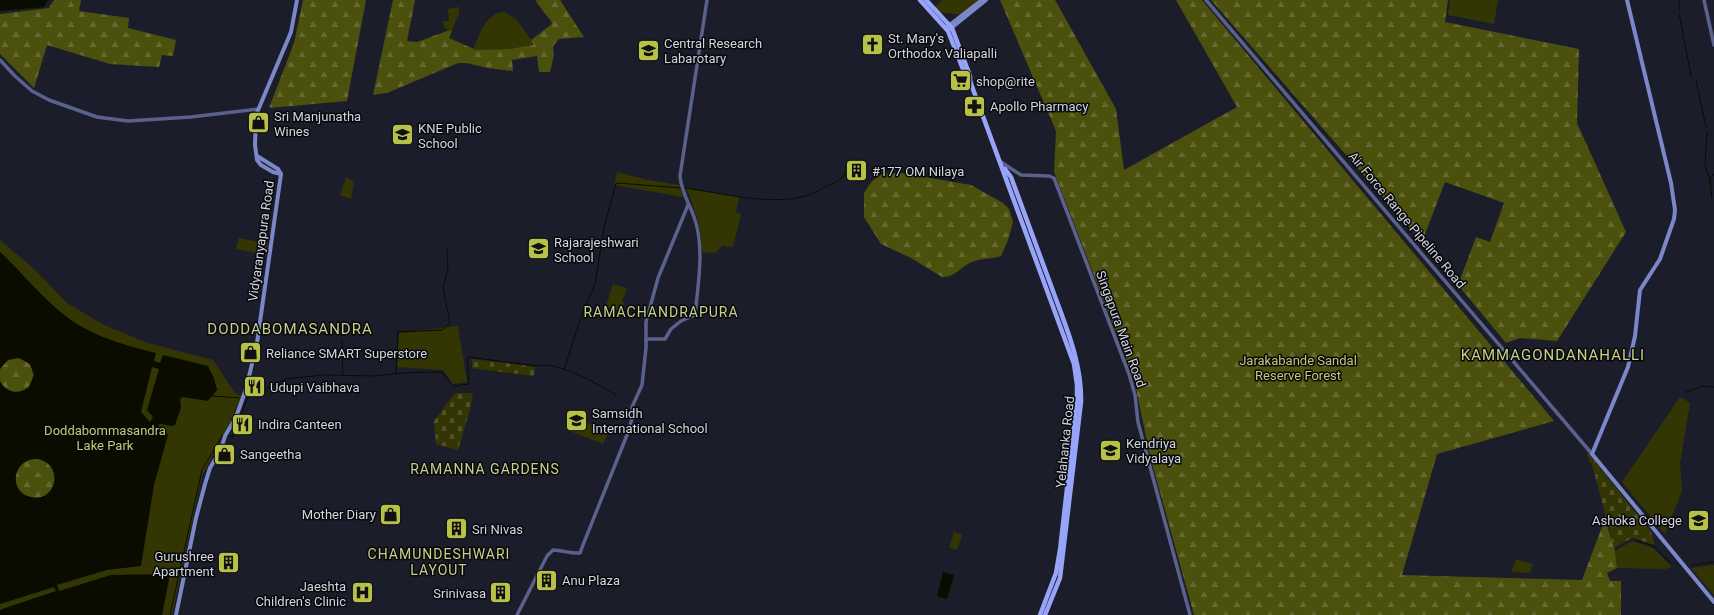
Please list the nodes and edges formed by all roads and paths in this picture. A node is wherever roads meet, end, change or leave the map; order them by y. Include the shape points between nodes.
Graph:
1 (297, 0) edge
2 (708, 0) edge
3 (920, 0) edge
4 (926, 0) edge
5 (982, 0) edge
6 (986, 0) edge
7 (1206, 0) edge
8 (1627, 0) edge
9 (1704, 0) edge
10 (949, 28) junction
11 (1714, 45) edge
12 (0, 60) edge
13 (258, 109) junction
14 (1001, 162) junction
15 (688, 204) junction
16 (1036, 253) junction
17 (646, 339) junction
18 (1592, 454) junction
19 (1714, 602) edge
20 (177, 615) edge
21 (518, 615) edge
22 (1040, 615) edge
23 (1046, 615) edge
24 (1190, 615) edge

1 - 13 main road via 291,32
2 - 15 street via 681,162 681,185
3 - 10 main road
4 - 10 main road
5 - 10 main road
6 - 10 main road
7 - 18 street, Air Force Range Pipeline Road
8 - 18 main road via 1675,214 1660,259 1640,290 1635,336 1628,367
9 - 11 street
10 - 14 main road, Yelahanka Road
12 - 13 street via 32,91 49,100 97,117 128,121
13 - 20 main road, Vidyaranyapura Road via 255,145 257,160 261,165 281,174 257,345 236,417 210,468 205,484
14 - 16 main road, Yelahanka Road
14 - 24 street, Singapura Main Road via 1021,175 1054,178 1129,374 1135,395 1138,422
15 - 17 street via 658,278 646,322
15 - 17 street via 694,217 699,247 700,271 695,315 671,329 665,339
16 - 22 main road, Yelahanka Road via 1074,364 1077,385 1056,573
16 - 23 main road, Yelahanka Road via 1078,363 1082,385 1065,550 1060,578
17 - 21 street via 642,385 632,407 629,430 580,553 553,550 547,556
18 - 19 main road

